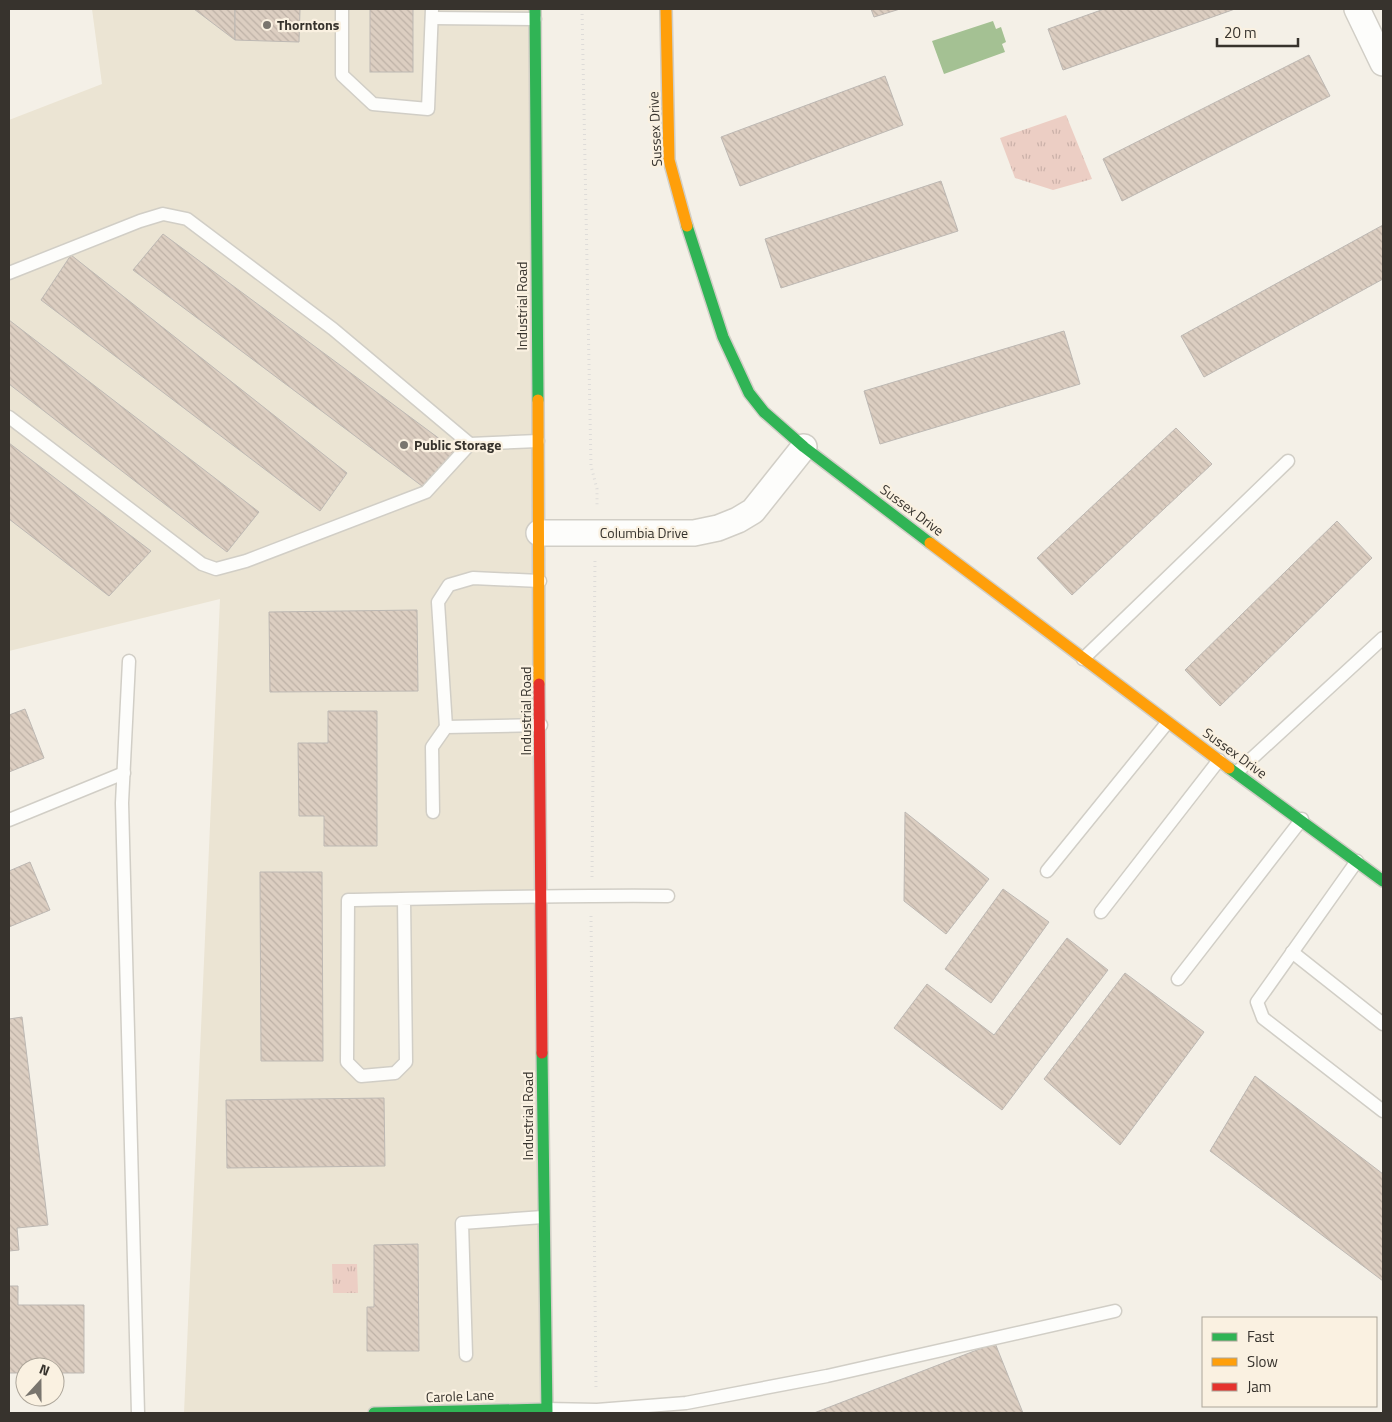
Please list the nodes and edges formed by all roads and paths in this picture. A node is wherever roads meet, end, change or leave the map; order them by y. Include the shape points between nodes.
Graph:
1 (342, 9) edge
2 (582, 9) edge
3 (666, 9) edge
4 (1357, 9) edge
5 (432, 13) edge
6 (535, 14) edge
7 (1383, 63) edge
8 (9, 273) edge
9 (9, 417) edge
10 (538, 441) junction
11 (470, 444) junction
12 (804, 447) junction
13 (1288, 461) dead end
14 (598, 489) dead end
15 (539, 533) junction
16 (594, 578) dead end
17 (540, 581) junction
18 (1383, 638) edge
19 (1083, 659) junction
20 (129, 661) dead end
21 (1167, 723) junction
22 (541, 725) junction
23 (446, 727) junction
24 (1219, 760) junction
25 (124, 773) junction
26 (1236, 773) junction
27 (433, 812) dead end
28 (1302, 819) junction
29 (9, 820) edge
30 (592, 843) dead end
31 (1357, 861) junction
32 (1047, 871) dead end
33 (1383, 881) edge
34 (668, 896) dead end
35 (542, 897) junction
36 (404, 899) junction
37 (1100, 912) dead end
38 (591, 938) dead end
39 (1292, 952) junction
40 (1178, 979) dead end
41 (1383, 1024) edge
42 (1383, 1111) edge
43 (543, 1216) junction
44 (1114, 1311) dead end
45 (466, 1355) dead end
46 (595, 1368) dead end
47 (687, 1408) edge
48 (546, 1411) edge
49 (425, 1412) edge
50 (138, 1413) edge
51 (374, 1413) edge

1 - 5 lane via 342,75 373,104 428,109
2 - 14 path via 591,466
3 - 12 main road, Sussex Drive via 669,160 686,222 723,337 749,393 764,412
4 - 7 street
5 - 6 lane
6 - 10 main road, Industrial Road
8 - 11 lane via 163,214 187,219 333,329
9 - 11 lane via 202,564 216,569 246,561 426,492
10 - 11 lane
10 - 15 main road, Industrial Road
12 - 15 street, Columbia Drive via 753,511 718,528 694,533
12 - 19 main road, Sussex Drive
13 - 19 lane
15 - 17 main road, Industrial Road
16 - 30 path
17 - 22 main road, Industrial Road
17 - 23 lane via 473,578 449,585 438,602
18 - 26 lane
19 - 21 main road, Sussex Drive
20 - 25 lane
21 - 24 main road, Sussex Drive
21 - 32 lane
22 - 23 lane
22 - 35 main road, Industrial Road
23 - 27 lane via 432,747
24 - 26 main road, Sussex Drive
24 - 37 lane
25 - 29 lane
25 - 50 lane via 122,803
26 - 28 main road, Sussex Drive
28 - 31 main road, Sussex Drive
28 - 40 lane
31 - 33 main road, Sussex Drive
31 - 39 lane
34 - 35 lane
35 - 36 lane
35 - 43 main road, Industrial Road
36 - 36 lane via 406,1062 395,1073 361,1076 347,1062 348,900
38 - 46 path
39 - 41 lane
39 - 42 lane via 1257,1002 1262,1018
43 - 45 lane via 462,1223
43 - 48 main road, Industrial Road
44 - 47 lane
47 - 48 lane
48 - 49 main road, Carole Lane
49 - 51 main road, Carole Lane

